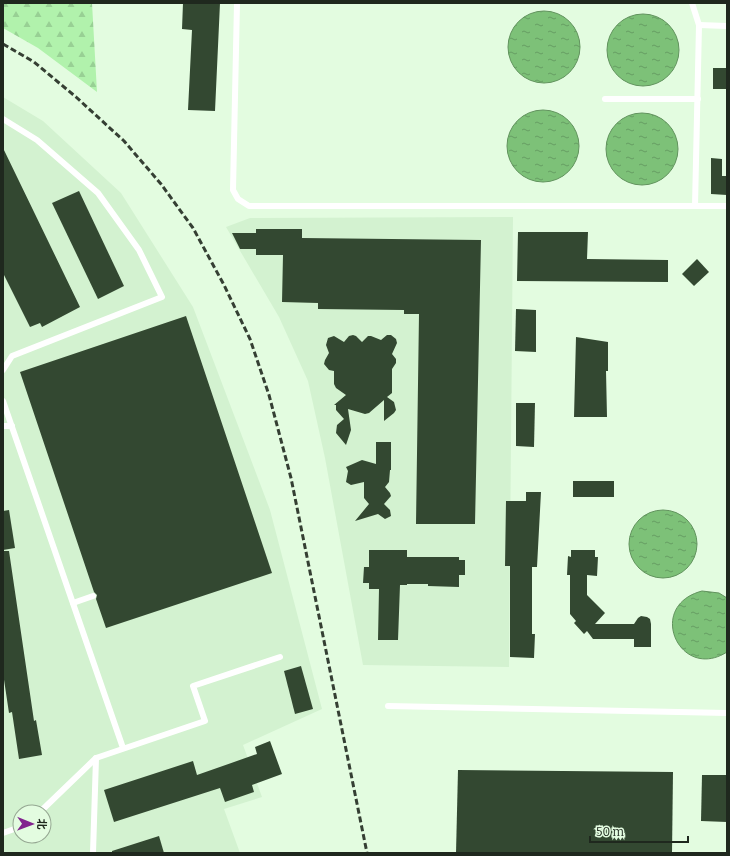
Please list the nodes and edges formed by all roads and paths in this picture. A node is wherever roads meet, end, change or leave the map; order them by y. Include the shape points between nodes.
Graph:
1 (237, 3) edge
2 (692, 3) edge
3 (699, 25) junction
4 (727, 26) edge
5 (605, 99) dead end
6 (698, 99) junction
7 (3, 119) edge
8 (695, 206) junction
9 (727, 206) edge
10 (3, 370) edge
11 (3, 401) edge
12 (3, 426) edge
13 (12, 426) junction
14 (93, 596) dead end
15 (73, 603) junction
16 (280, 656) dead end
17 (388, 706) dead end
18 (727, 712) edge
19 (123, 748) junction
20 (96, 758) junction
21 (48, 804) edge
22 (93, 853) edge

1 - 8 lane via 233,190 238,199 249,206
2 - 3 lane
3 - 4 lane
3 - 6 lane
5 - 6 lane
6 - 8 lane
7 - 10 lane via 37,140 98,194 139,250 162,296 12,356
8 - 9 lane
11 - 13 lane
12 - 13 lane
13 - 15 lane
14 - 15 lane
15 - 19 lane
16 - 19 lane via 193,686 204,721
17 - 18 lane
19 - 20 lane
20 - 21 lane
20 - 22 lane

